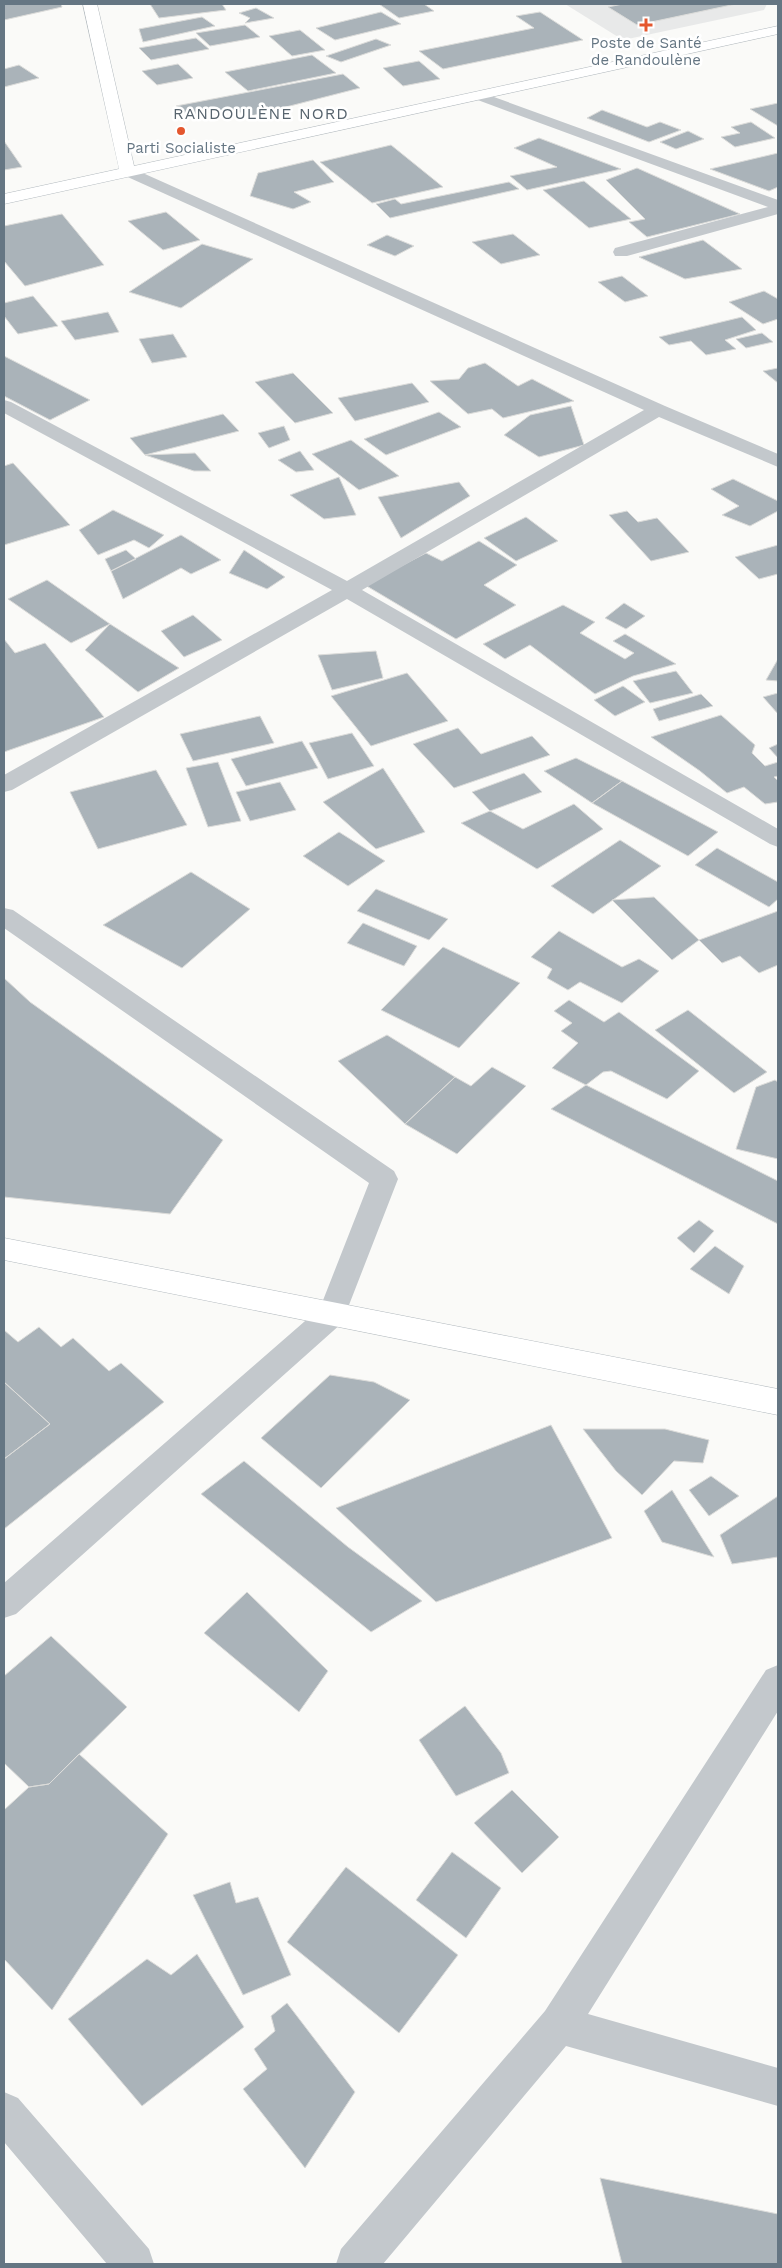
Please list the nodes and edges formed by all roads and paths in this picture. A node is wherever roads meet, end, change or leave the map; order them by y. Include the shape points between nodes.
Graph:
1 (90, 4) edge
2 (778, 30) edge
3 (480, 96) junction
4 (127, 171) junction
5 (4, 199) edge
6 (778, 205) edge
7 (778, 209) edge
8 (622, 252) dead end
9 (4, 406) edge
10 (658, 410) junction
11 (778, 461) edge
12 (348, 590) junction
13 (4, 785) edge
14 (778, 839) edge
15 (4, 916) edge
16 (4, 1249) edge
17 (332, 1315) junction
18 (778, 1402) edge
19 (4, 1603) edge
20 (778, 1681) edge
21 (559, 2025) junction
22 (778, 2087) edge
23 (4, 2112) edge
24 (134, 2264) edge
25 (356, 2264) edge

1 - 4 main road
2 - 3 main road
3 - 4 main road
3 - 6 street
4 - 5 main road
4 - 10 street
7 - 8 street
9 - 12 street
10 - 11 street
10 - 12 street
12 - 13 street
12 - 14 street
15 - 17 street via 384,1179
16 - 17 main road
17 - 18 main road
17 - 19 street
20 - 21 street
21 - 22 street
21 - 25 street
23 - 24 street

